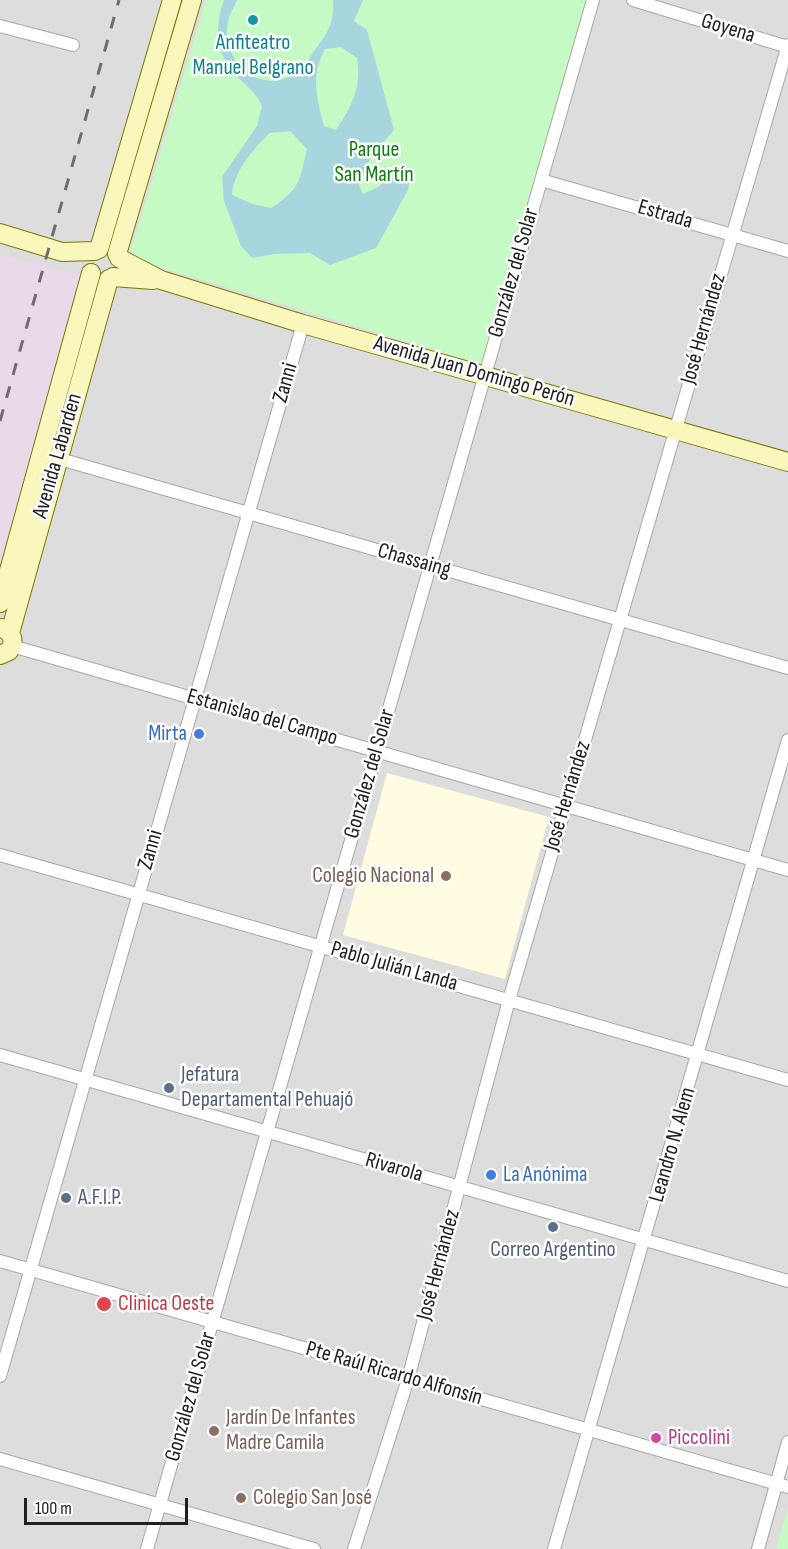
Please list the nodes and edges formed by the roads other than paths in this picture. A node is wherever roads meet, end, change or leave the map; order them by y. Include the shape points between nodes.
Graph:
1 (172, 0) edge
2 (192, 0) edge
3 (593, 0) edge
4 (633, 0) edge
5 (0, 26) edge
6 (73, 45) dead end
7 (788, 46) edge
8 (541, 180) junction
9 (0, 233) edge
10 (731, 234) junction
11 (97, 250) junction
12 (788, 251) edge
13 (62, 252) junction
14 (118, 256) junction
15 (90, 271) junction
16 (111, 278) junction
17 (160, 280) junction
18 (303, 324) junction
19 (485, 376) junction
20 (676, 428) junction
21 (49, 456) junction
22 (788, 462) edge
23 (248, 514) junction
24 (430, 566) junction
25 (0, 603) edge
26 (621, 621) junction
27 (4, 646) edge
28 (788, 668) edge
29 (195, 699) junction
30 (788, 740) edge
31 (377, 751) junction
32 (564, 805) junction
33 (0, 855) edge
34 (752, 860) junction
35 (788, 870) edge
36 (139, 894) junction
37 (321, 946) junction
38 (508, 1000) junction
39 (698, 1054) junction
40 (0, 1055) edge
41 (86, 1079) junction
42 (788, 1080) edge
43 (268, 1131) junction
44 (461, 1187) junction
45 (645, 1240) junction
46 (0, 1261) edge
47 (32, 1270) junction
48 (788, 1281) edge
49 (212, 1323) junction
50 (0, 1376) edge
51 (408, 1378) junction
52 (590, 1430) junction
53 (788, 1442) edge
54 (0, 1459) edge
55 (782, 1485) edge
56 (160, 1505) junction
57 (147, 1549) edge
58 (314, 1549) edge
59 (354, 1549) edge
60 (554, 1549) edge
61 (758, 1549) edge

1 - 11 main road
2 - 14 main road
3 - 8 street, González del Solar
4 - 7 street, Goyena
5 - 6 street
7 - 10 street, José Hernández
8 - 10 street, Estrada
8 - 19 street, González del Solar
9 - 13 main road
10 - 12 street, Estrada
10 - 20 street, José Hernández
11 - 13 main road
11 - 14 main road via 110,249
11 - 15 main road via 90,258
13 - 15 main road
14 - 16 main road via 119,269
14 - 17 main road, Avenida Juan Domingo Perón
15 - 16 main road via 98,278
15 - 21 main road, Avenida Labarden
16 - 17 main road, Avenida Juan Domingo Perón
16 - 21 main road, Avenida Labarden
17 - 18 main road, Avenida Juan Domingo Perón
18 - 19 main road, Avenida Juan Domingo Perón
18 - 23 street, Zanni
19 - 20 main road, Avenida Juan Domingo Perón
19 - 24 street, González del Solar
20 - 22 main road, Avenida Juan Domingo Perón
20 - 26 street, José Hernández
21 - 23 street, Chassaing
21 - 25 main road, Avenida Labarden
21 - 27 main road, Avenida Labarden
23 - 24 street, Chassaing
23 - 29 street, Zanni
24 - 26 street, Chassaing
24 - 31 street, González del Solar
26 - 28 street, Chassaing
26 - 32 street, José Hernández
27 - 29 street, Estanislao del Campo
29 - 31 street, Estanislao del Campo
29 - 36 street, Zanni
30 - 34 street, Leandro N. Alem
31 - 32 street, Estanislao del Campo
31 - 37 street, González del Solar
32 - 34 street, Estanislao del Campo
32 - 38 street, José Hernández
33 - 36 street, Pablo Julián Landa
34 - 35 street, Estanislao del Campo
34 - 39 street, Leandro N. Alem
36 - 37 street, Pablo Julián Landa
36 - 41 street, Zanni
37 - 38 street, Pablo Julián Landa
37 - 43 street, González del Solar
38 - 39 street, Pablo Julián Landa
38 - 44 street, José Hernández
39 - 42 street, Pablo Julián Landa
39 - 45 street, Leandro N. Alem
40 - 41 street, Rivarola
41 - 43 street, Rivarola
41 - 47 street, Zanni
43 - 44 street, Rivarola
43 - 49 street, González del Solar
44 - 45 street, Rivarola
44 - 51 street, José Hernández
45 - 48 street, Rivarola
45 - 52 street, Leandro N. Alem
46 - 47 street, Pte Raúl Ricardo Alfonsín
47 - 49 street, Pte Raúl Ricardo Alfonsín
47 - 50 street, Zanni
49 - 51 street, Pte Raúl Ricardo Alfonsín
49 - 56 street, González del Solar
51 - 52 street, Pte Raúl Ricardo Alfonsín
51 - 59 street, José Hernández
52 - 55 street, Pte Raúl Ricardo Alfonsín
52 - 60 street, Leandro N. Alem
53 - 55 street
54 - 56 street
55 - 61 street
56 - 57 street, González del Solar
56 - 58 street

